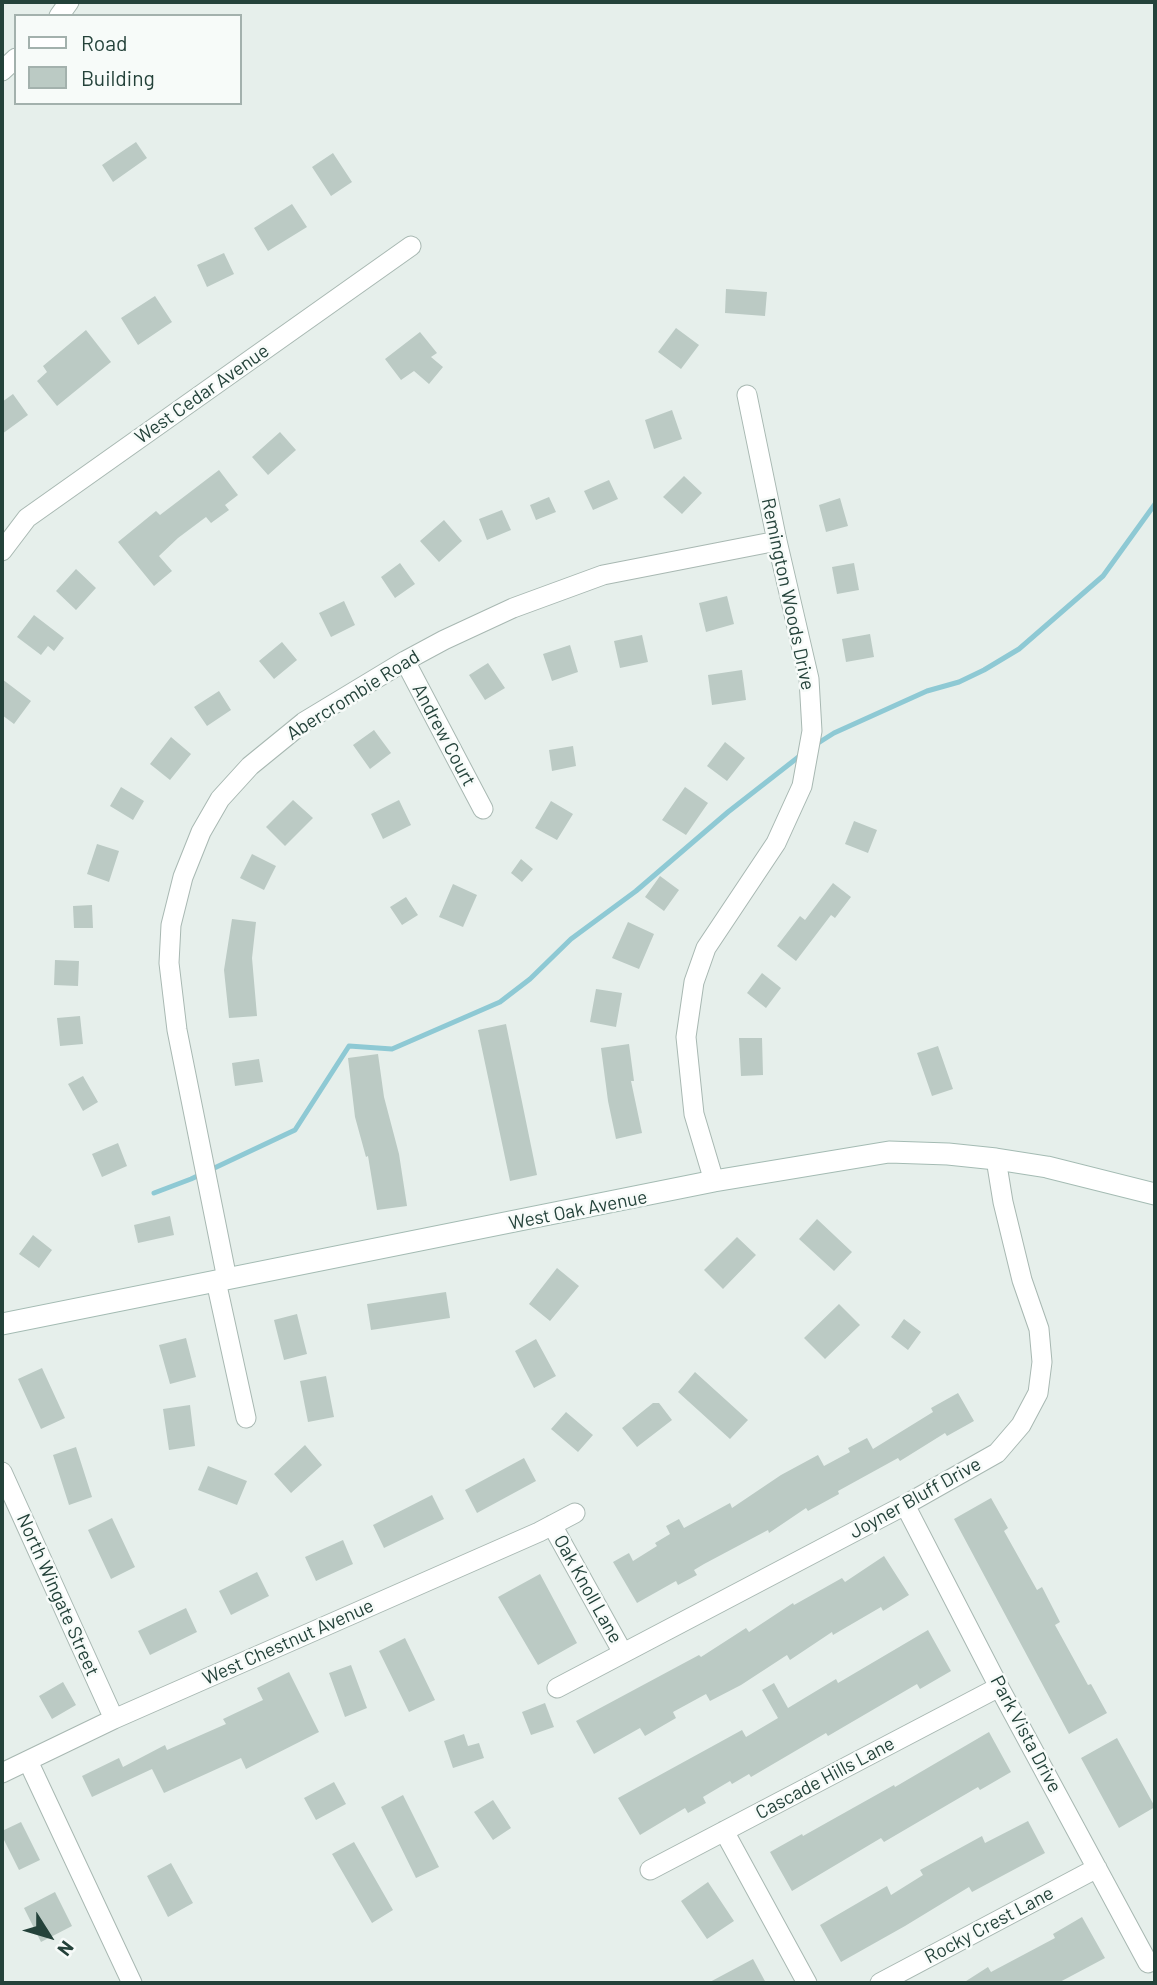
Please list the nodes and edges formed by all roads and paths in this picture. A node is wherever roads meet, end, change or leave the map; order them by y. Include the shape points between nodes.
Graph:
1 (411, 246) dead end
2 (747, 395) dead end
3 (777, 541) junction
4 (2, 551) edge
5 (405, 660) junction
6 (483, 809) dead end
7 (996, 1159) junction
8 (714, 1181) junction
9 (1155, 1194) edge
10 (221, 1280) junction
11 (2, 1324) edge
12 (246, 1418) dead end
13 (2, 1472) edge
14 (905, 1505) junction
15 (575, 1513) dead end
16 (552, 1525) junction
17 (623, 1653) junction
18 (999, 1687) junction
19 (557, 1688) dead end
20 (114, 1719) junction
21 (27, 1762) junction
22 (2, 1773) edge
23 (724, 1831) junction
24 (1097, 1868) junction
25 (650, 1870) dead end
26 (1148, 1963) dead end
27 (132, 1983) edge
28 (807, 1983) edge
29 (880, 1983) edge

1 - 4 street, West Cedar Avenue via 27,518
2 - 3 street, Remington Woods Drive
3 - 5 street, Abercrombie Road via 603,575 513,608
3 - 8 street, Remington Woods Drive via 809,679 811,731 802,786 776,844 706,948 694,982 686,1037 694,1114
5 - 6 street, Andrew Court
5 - 10 street, Abercrombie Road via 304,722 250,766 220,799 183,877 171,925 169,963
7 - 8 street, West Oak Avenue via 888,1152
7 - 9 street, West Oak Avenue
7 - 14 street, Joyner Bluff Drive via 1022,1280 1039,1329 1042,1362 1038,1393 1021,1425 997,1453
8 - 10 street, West Oak Avenue
10 - 11 street, West Oak Avenue
10 - 12 street, Abercrombie Road
13 - 20 street, North Wingate Street
14 - 17 street, Joyner Bluff Drive
14 - 18 street, Park Vista Drive
15 - 16 street, West Chestnut Avenue
16 - 17 street, Oak Knoll Lane
16 - 20 street, West Chestnut Avenue
17 - 19 street, Joyner Bluff Drive
18 - 23 street, Cascade Hills Lane
18 - 24 street, Park Vista Drive
20 - 21 street, West Chestnut Avenue
21 - 22 street, West Chestnut Avenue
21 - 27 street
23 - 25 street, Cascade Hills Lane
23 - 28 street
24 - 26 street, Park Vista Drive
24 - 29 street, Rocky Crest Lane

